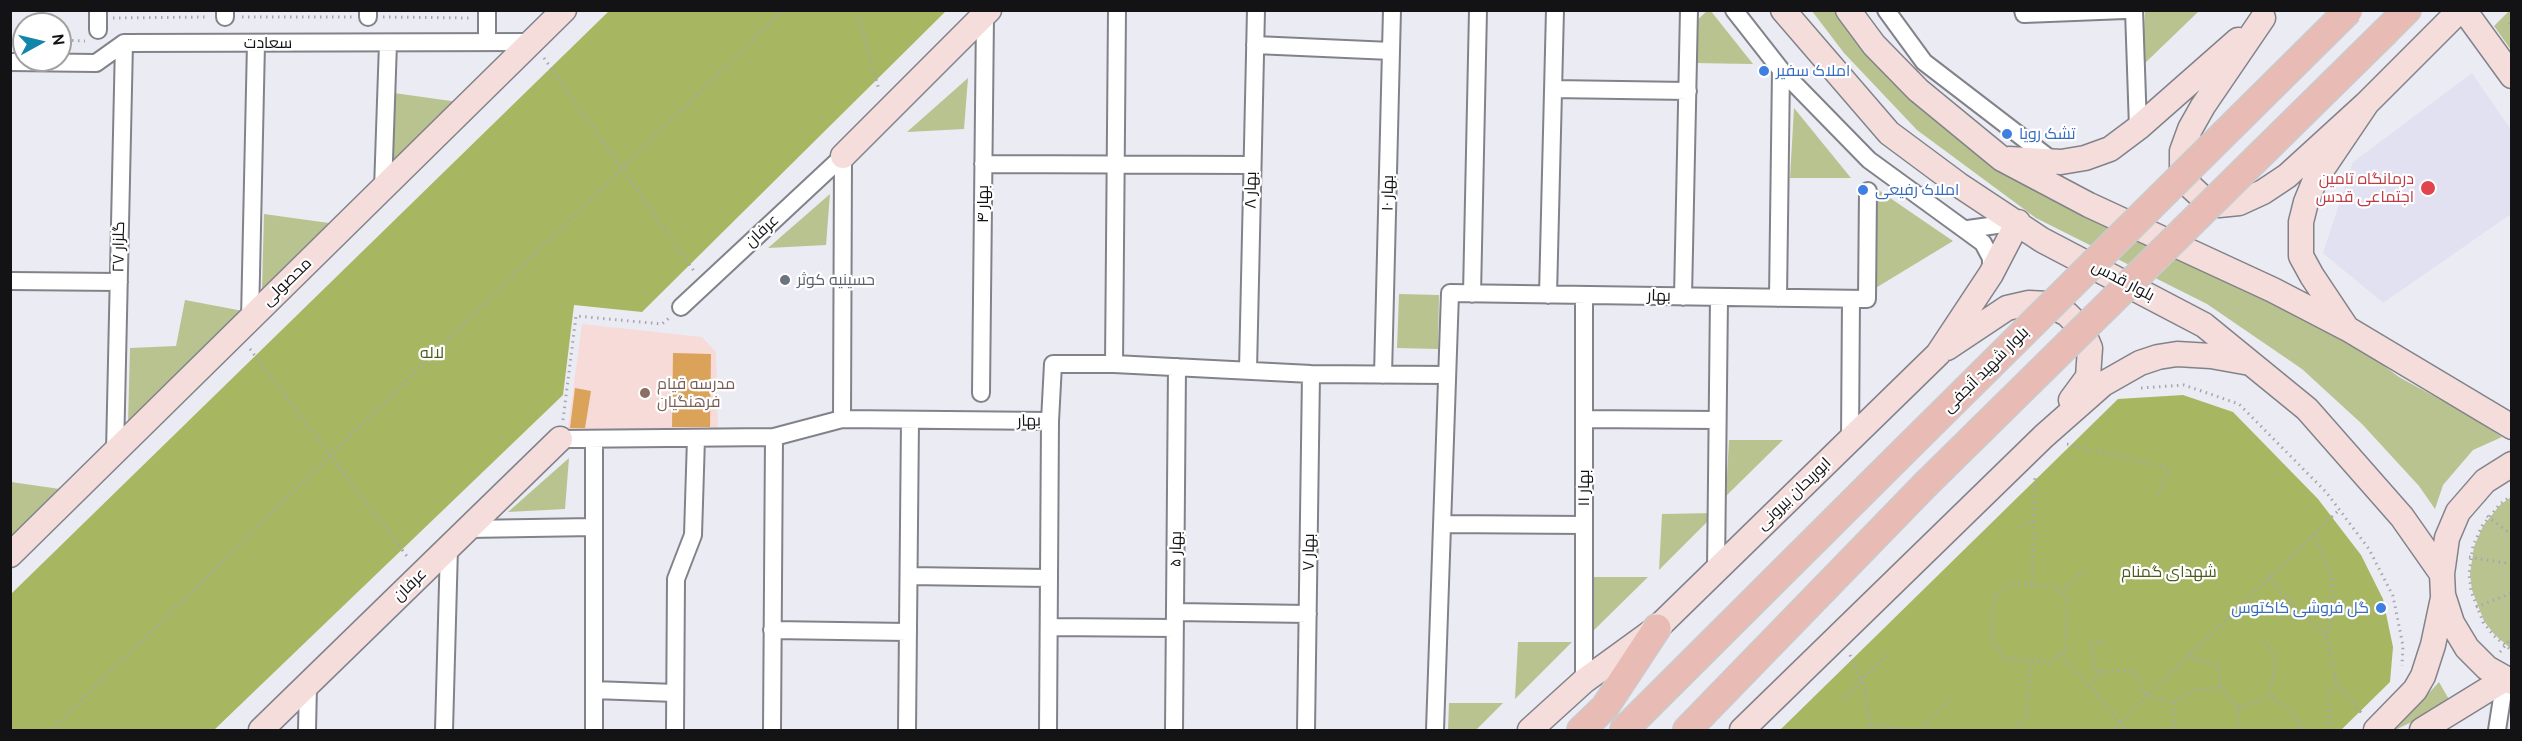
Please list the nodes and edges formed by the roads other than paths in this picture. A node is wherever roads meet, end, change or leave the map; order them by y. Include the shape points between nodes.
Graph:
1 (98, 10) edge
2 (564, 10) edge
3 (1117, 10) edge
4 (1256, 10) edge
5 (1392, 10) edge
6 (1478, 10) edge
7 (1555, 10) edge
8 (1689, 10) edge
9 (1734, 10) edge
10 (1784, 10) edge
11 (1848, 10) edge
12 (1886, 10) edge
13 (2024, 10) edge
14 (2125, 10) edge
15 (2134, 10) edge
16 (2349, 10) edge
17 (2407, 10) edge
18 (2462, 10) edge
19 (987, 13) edge
20 (2265, 13) edge
21 (487, 14) edge
22 (98, 30) road end
23 (487, 42) junction
24 (532, 42) junction
25 (124, 43) junction
26 (256, 43) junction
27 (388, 43) junction
28 (1255, 45) junction
29 (1391, 51) junction
30 (10, 62) edge
31 (1781, 70) junction
32 (2511, 76) edge
33 (1553, 88) junction
34 (1688, 91) junction
35 (2367, 103) junction
36 (2138, 128) junction
37 (843, 156) junction
38 (2002, 159) junction
39 (2054, 162) junction
40 (983, 164) junction
41 (1115, 165) junction
42 (1252, 165) junction
43 (383, 189) junction
44 (1868, 191) dead end
45 (2018, 222) junction
46 (1968, 229) junction
47 (1991, 273) junction
48 (10, 281) edge
49 (119, 282) junction
50 (1472, 294) junction
51 (1548, 295) junction
52 (1584, 295) junction
53 (1683, 297) junction
54 (1719, 297) junction
55 (1778, 298) junction
56 (1859, 299) junction
57 (681, 307) road end
58 (243, 326) junction
59 (2348, 329) junction
60 (1938, 354) junction
61 (2252, 363) junction
62 (1114, 364) junction
63 (1177, 367) junction
64 (1248, 370) junction
65 (1311, 374) junction
66 (1383, 375) junction
67 (1447, 375) junction
68 (981, 393) dead end
69 (842, 419) junction
70 (1584, 419) junction
71 (1717, 420) junction
72 (910, 421) junction
73 (1050, 421) junction
74 (2511, 427) edge
75 (774, 437) junction
76 (696, 438) junction
77 (560, 439) joint
78 (594, 439) junction
79 (1850, 439) junction
80 (2055, 440) junction
81 (115, 452) junction
82 (2511, 464) edge
83 (1442, 524) junction
84 (1584, 525) junction
85 (594, 527) junction
86 (467, 529) junction
87 (449, 547) junction
88 (10, 555) edge
89 (1716, 570) junction
90 (2443, 574) junction
91 (909, 576) junction
92 (1048, 578) junction
93 (1308, 614) junction
94 (1175, 620) junction
95 (1048, 627) junction
96 (1657, 628) junction
97 (772, 630) junction
98 (908, 632) junction
99 (1584, 681) junction
100 (2508, 681) edge
101 (308, 684) junction
102 (594, 690) junction
103 (675, 693) junction
104 (2371, 725) edge
105 (261, 730) edge
106 (307, 730) edge
107 (444, 730) edge
108 (594, 730) edge
109 (675, 730) edge
110 (772, 730) edge
111 (907, 730) edge
112 (1048, 730) edge
113 (1174, 730) edge
114 (1306, 730) edge
115 (1435, 730) edge
116 (1530, 730) edge
117 (1581, 730) edge
118 (1624, 730) edge
119 (1687, 730) edge
120 (1743, 730) edge
121 (2422, 730) edge
122 (2497, 730) edge

1 - 22 street
2 - 24 main road, محصولی
3 - 41 street
4 - 28 street, بهار ۸
5 - 29 street, بهار ۱۰
6 - 50 street
7 - 33 street
8 - 34 street
9 - 31 street
10 - 45 main road, بلوار قدس via 1889,133 1959,185
11 - 38 main road via 1874,45 1918,90
12 - 39 street via 1924,62
13 - 14 street via 2024,14
15 - 36 street
16 - 118 main road, بلوار شهید آنجفی, bridge
17 - 119 main road, bridge via 1924,485
18 - 32 main road
18 - 35 main road
19 - 37 main road
19 - 40 street, بهار ۴
20 - 35 main road via 2190,129 2182,151 2182,169 2191,187 2204,199 2218,205 2239,204 2263,192 2287,176
20 - 36 main road
21 - 23 street
23 - 24 street, سعادت
23 - 27 street, سعادت
24 - 43 main road, محصولی
25 - 26 street, سعادت
25 - 30 street via 96,63
25 - 49 street, گلزار ۲۷
26 - 27 street, سعادت
26 - 58 street
27 - 43 street
28 - 29 street
28 - 42 street, بهار ۸
29 - 66 street, بهار ۱۰
31 - 46 street via 1869,160
31 - 55 street
33 - 34 street
33 - 51 street
34 - 53 street
35 - 59 main road via 2315,180 2301,222 2301,256
36 - 39 main road via 2110,149 2085,158
37 - 57 street, عرفان
37 - 69 street
38 - 39 main road
38 - 59 main road
40 - 41 street
40 - 68 street, بهار ۴
41 - 42 street
41 - 62 street
42 - 64 street, بهار ۸
43 - 58 main road, محصولی
44 - 56 street
45 - 46 street
45 - 47 main road, ابوریحان بیرونی
45 - 61 main road, بلوار قدس via 2042,240 2204,325
46 - 47 street via 1989,249
47 - 60 main road, ابوریحان بیرونی
48 - 49 street
49 - 81 street, گلزار ۲۷
50 - 51 street, بهار
50 - 67 street, بهار via 1450,293
51 - 52 street, بهار
52 - 53 street, بهار
52 - 70 street, بهار ۱۱
53 - 54 street, بهار
54 - 55 street, بهار
54 - 71 street
55 - 56 street, بهار
56 - 79 street
58 - 81 main road, محصولی
59 - 74 main road
60 - 79 main road, ابوریحان بیرونی
60 - 80 main road via 2007,308 2048,304 2067,314 2082,329 2090,348 2090,365 2088,377
61 - 80 main road via 2177,354 2140,363 2103,384
61 - 90 main road, بلوار قدس via 2307,409 2354,460
62 - 63 street, بهار
62 - 73 street, بهار via 1053,364
63 - 64 street, بهار
63 - 94 street, بهار ۵
64 - 65 street, بهار
65 - 66 street, بهار
65 - 93 street, بهار ۷
66 - 67 street, بهار
67 - 83 street
69 - 72 street, بهار
69 - 75 street, بهار
70 - 71 street
70 - 84 street, بهار ۱۱
71 - 89 street
72 - 73 street, بهار
72 - 91 street
73 - 92 street
75 - 76 street, بهار
75 - 97 street
76 - 78 street, بهار
76 - 103 street via 693,535 676,579
77 - 78 street, بهار
77 - 86 main road, عرفان
78 - 85 street
79 - 89 main road, ابوریحان بیرونی
80 - 120 main road
81 - 88 main road, محصولی
82 - 90 main road via 2466,500 2452,525
83 - 84 street
83 - 115 street
84 - 99 street, بهار ۱۱
85 - 86 street
85 - 102 street
86 - 87 main road, عرفان
87 - 101 main road, عرفان
87 - 107 street
89 - 96 main road, ابوریحان بیرونی
90 - 100 main road, بلوار قدس via 2452,623 2467,648 2487,668
90 - 104 main road via 2433,645 2422,676 2415,690
91 - 92 street
91 - 98 street
92 - 95 street
93 - 94 street
93 - 114 street, بهار ۷
94 - 95 street
94 - 113 street, بهار ۵
95 - 112 street
96 - 99 main road, ابوریحان بیرونی
96 - 117 main road via 1605,707
97 - 98 street
97 - 110 street
98 - 111 street
99 - 116 main road, ابوریحان بیرونی
100 - 121 main road
100 - 122 street
101 - 105 main road, عرفان
101 - 106 street
102 - 103 street
102 - 108 street
103 - 109 street

